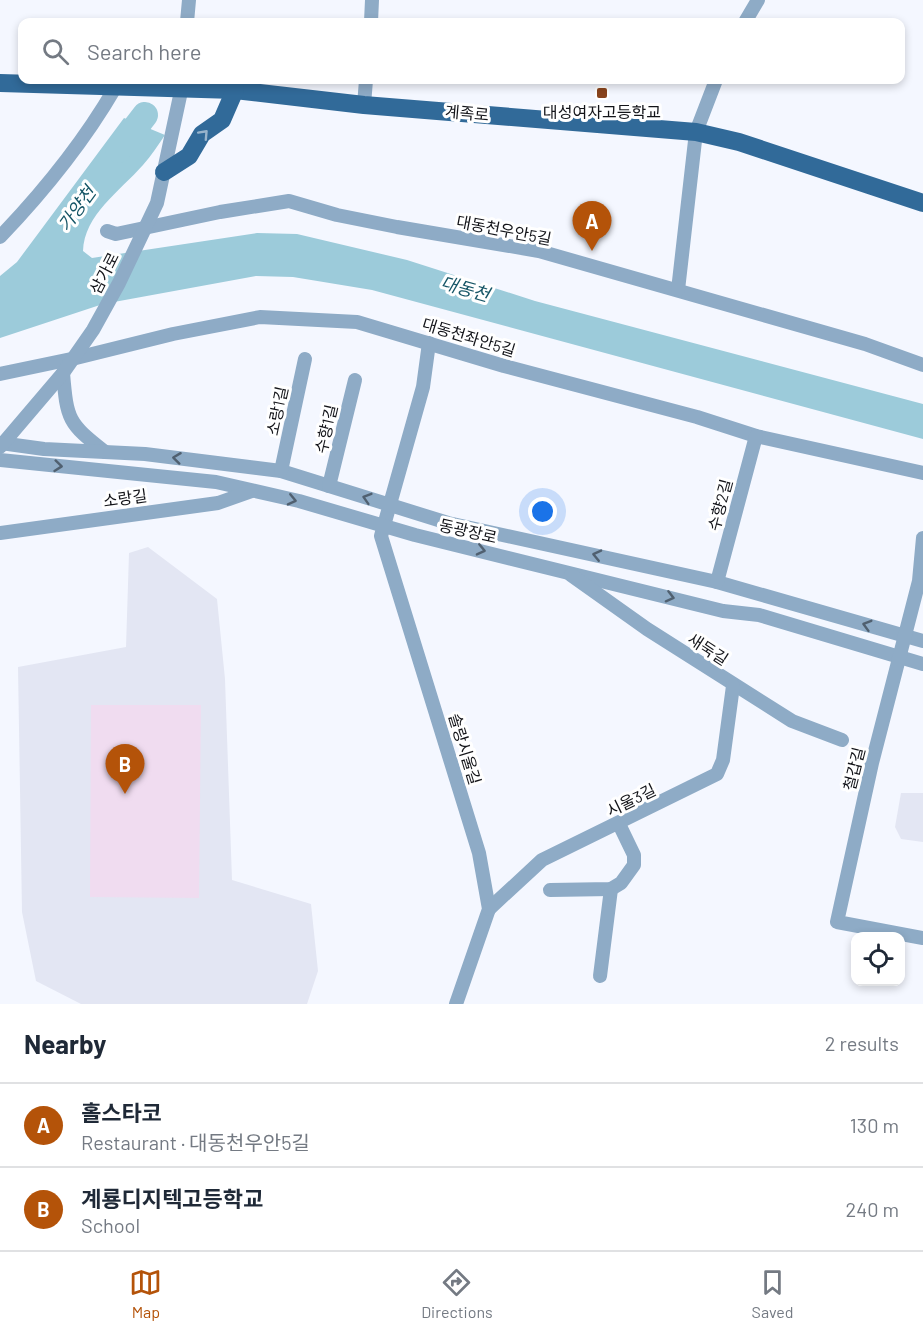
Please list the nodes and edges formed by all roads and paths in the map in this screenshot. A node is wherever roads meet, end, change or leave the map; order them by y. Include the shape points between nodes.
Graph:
1 (189, 0) edge
2 (372, 0) edge
3 (758, 0) edge
4 (187, 18) edge
5 (370, 18) edge
6 (747, 18) edge
7 (0, 83) edge
8 (18, 84) edge
9 (23, 84) edge
10 (183, 84) edge
11 (366, 84) edge
12 (714, 84) edge
13 (115, 88) junction
14 (235, 90) junction
15 (364, 105) junction
16 (696, 132) junction
17 (164, 172) junction
18 (923, 203) edge
19 (107, 231) dead end
20 (0, 237) edge
21 (678, 290) junction
22 (429, 343) junction
23 (305, 359) dead end
24 (923, 365) edge
25 (63, 373) junction
26 (0, 374) edge
27 (355, 380) dead end
28 (756, 436) junction
29 (1, 444) edge
30 (105, 452) junction
31 (0, 460) edge
32 (281, 471) junction
33 (923, 473) edge
34 (329, 486) junction
35 (253, 491) junction
36 (390, 505) junction
37 (384, 524) junction
38 (0, 533) edge
39 (923, 538) edge
40 (564, 571) junction
41 (717, 582) junction
42 (906, 636) junction
43 (923, 641) edge
44 (901, 658) junction
45 (923, 664) edge
46 (734, 686) junction
47 (842, 740) dead end
48 (620, 824) junction
49 (611, 889) junction
50 (550, 890) dead end
51 (489, 909) junction
52 (923, 938) edge
53 (600, 976) dead end
54 (456, 1004) edge

1 - 4 street
2 - 5 street
3 - 6 street
7 - 8 main road, 계족로
9 - 13 main road, 계족로
10 - 13 main road, 계족로
10 - 14 main road, 계족로
10 - 17 street, 삼가로
11 - 15 street
12 - 16 street
13 - 20 street via 92,126 35,201
14 - 15 main road, 계족로
17 -> 14 main road via 189,156 202,134 222,120
15 - 16 main road, 계족로
16 - 18 main road, 계족로 via 739,142
16 - 21 street
17 - 25 street, 삼가로 via 157,203 93,330
19 - 21 street, 대동천우안5길 via 116,234 289,201 397,227 539,251
21 - 24 street, 대동천우안5길 via 865,344
22 - 26 street, 대동천좌안5길 via 357,322 260,317
22 - 28 street, 대동천좌안5길
22 - 36 street, 솔랑시울길 via 423,387
23 - 32 street, 소랑1길
25 - 29 street, 삼가로
25 - 30 street via 66,405 76,429
27 - 34 street, 수향1길
28 - 33 street, 대동천좌안5길
28 - 41 street, 수향2길
29 - 30 street, 동광장로
32 -> 30 street, 동광장로
31 -> 35 street, 동광장로 via 216,482
32 - 34 street, 동광장로
36 -> 34 street, 동광장로
35 -> 37 street, 동광장로
35 - 38 street, 소랑길 via 218,503
36 - 37 street, 솔랑시울길
41 -> 36 street, 동광장로 via 448,523
37 -> 40 street, 동광장로
37 - 51 street, 솔랑시울길 via 381,536 479,853
39 - 42 street, 철갑길 via 919,581
40 -> 44 street, 동광장로 via 723,611 759,615
40 - 46 street, 새둑길
42 -> 41 street, 동광장로
42 - 43 street, 동광장로
42 - 44 street, 철갑길
44 - 45 street, 동광장로
44 - 52 street, 철갑길 via 872,764 837,922
46 - 47 street, 새둑길 via 792,721
46 - 48 street, 시울3길 via 723,760 717,774
48 - 49 street via 634,855 634,866
48 - 51 street, 시울3길 via 542,860
49 - 50 street
49 - 53 street
51 - 54 street, 솔랑시울길

